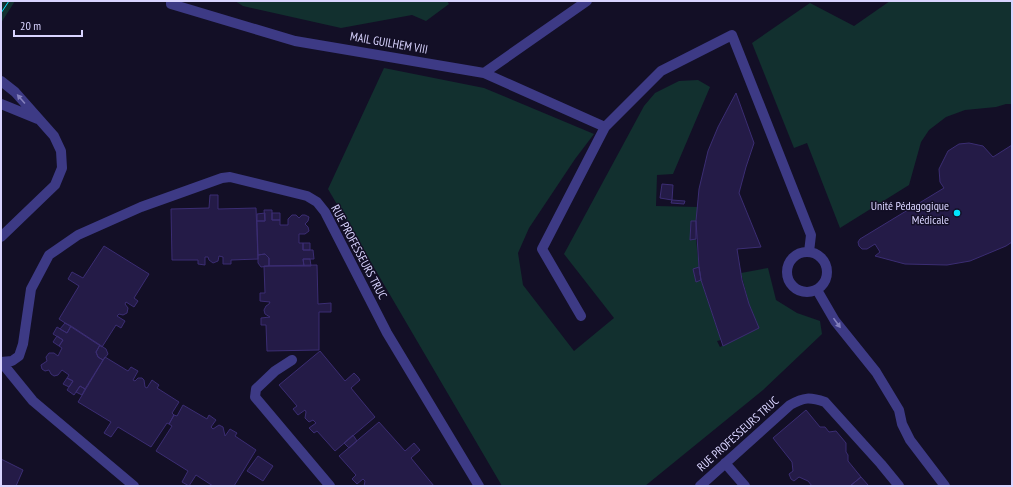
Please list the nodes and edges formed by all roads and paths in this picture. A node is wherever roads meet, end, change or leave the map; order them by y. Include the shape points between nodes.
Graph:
1 (171, 1) edge
2 (587, 1) edge
3 (484, 73) junction
4 (1, 81) edge
5 (1, 104) edge
6 (40, 120) junction
7 (605, 127) junction
8 (1, 237) edge
9 (809, 252) junction
10 (817, 290) junction
11 (581, 316) dead end
12 (292, 360) dead end
13 (2, 363) edge
14 (725, 463) junction
15 (134, 486) edge
16 (330, 486) edge
17 (479, 486) edge
18 (700, 486) edge
19 (745, 486) edge
20 (899, 486) edge
21 (945, 486) edge

1 - 3 street, MAIL GUILHEM VIII via 172,4 295,41
2 - 3 street
3 - 7 street, MAIL GUILHEM VIII
6 -> 4 street via 15,92
5 - 6 street
6 - 8 street via 54,136 61,151 62,168 55,185
7 - 9 street via 661,71 732,36 811,235
7 - 11 street via 542,249
9 - 10 street via 821,257 827,269 825,282
9 - 10 street via 797,255 791,260 788,266 788,280 797,290
10 -> 21 street via 835,321 876,372 899,410 902,424 910,440
12 - 16 street via 275,371 256,389 255,397
13 - 15 street via 33,402
13 - 17 street, RUE PROFESSEURS TRUC via 19,356 23,344 30,289 49,255 78,235 141,207 222,178 230,177 308,196 325,212 386,333
14 - 18 street, RUE PROFESSEURS TRUC
14 - 19 street
14 - 20 street, RUE PROFESSEURS TRUC via 790,405 799,400 812,398 825,402

